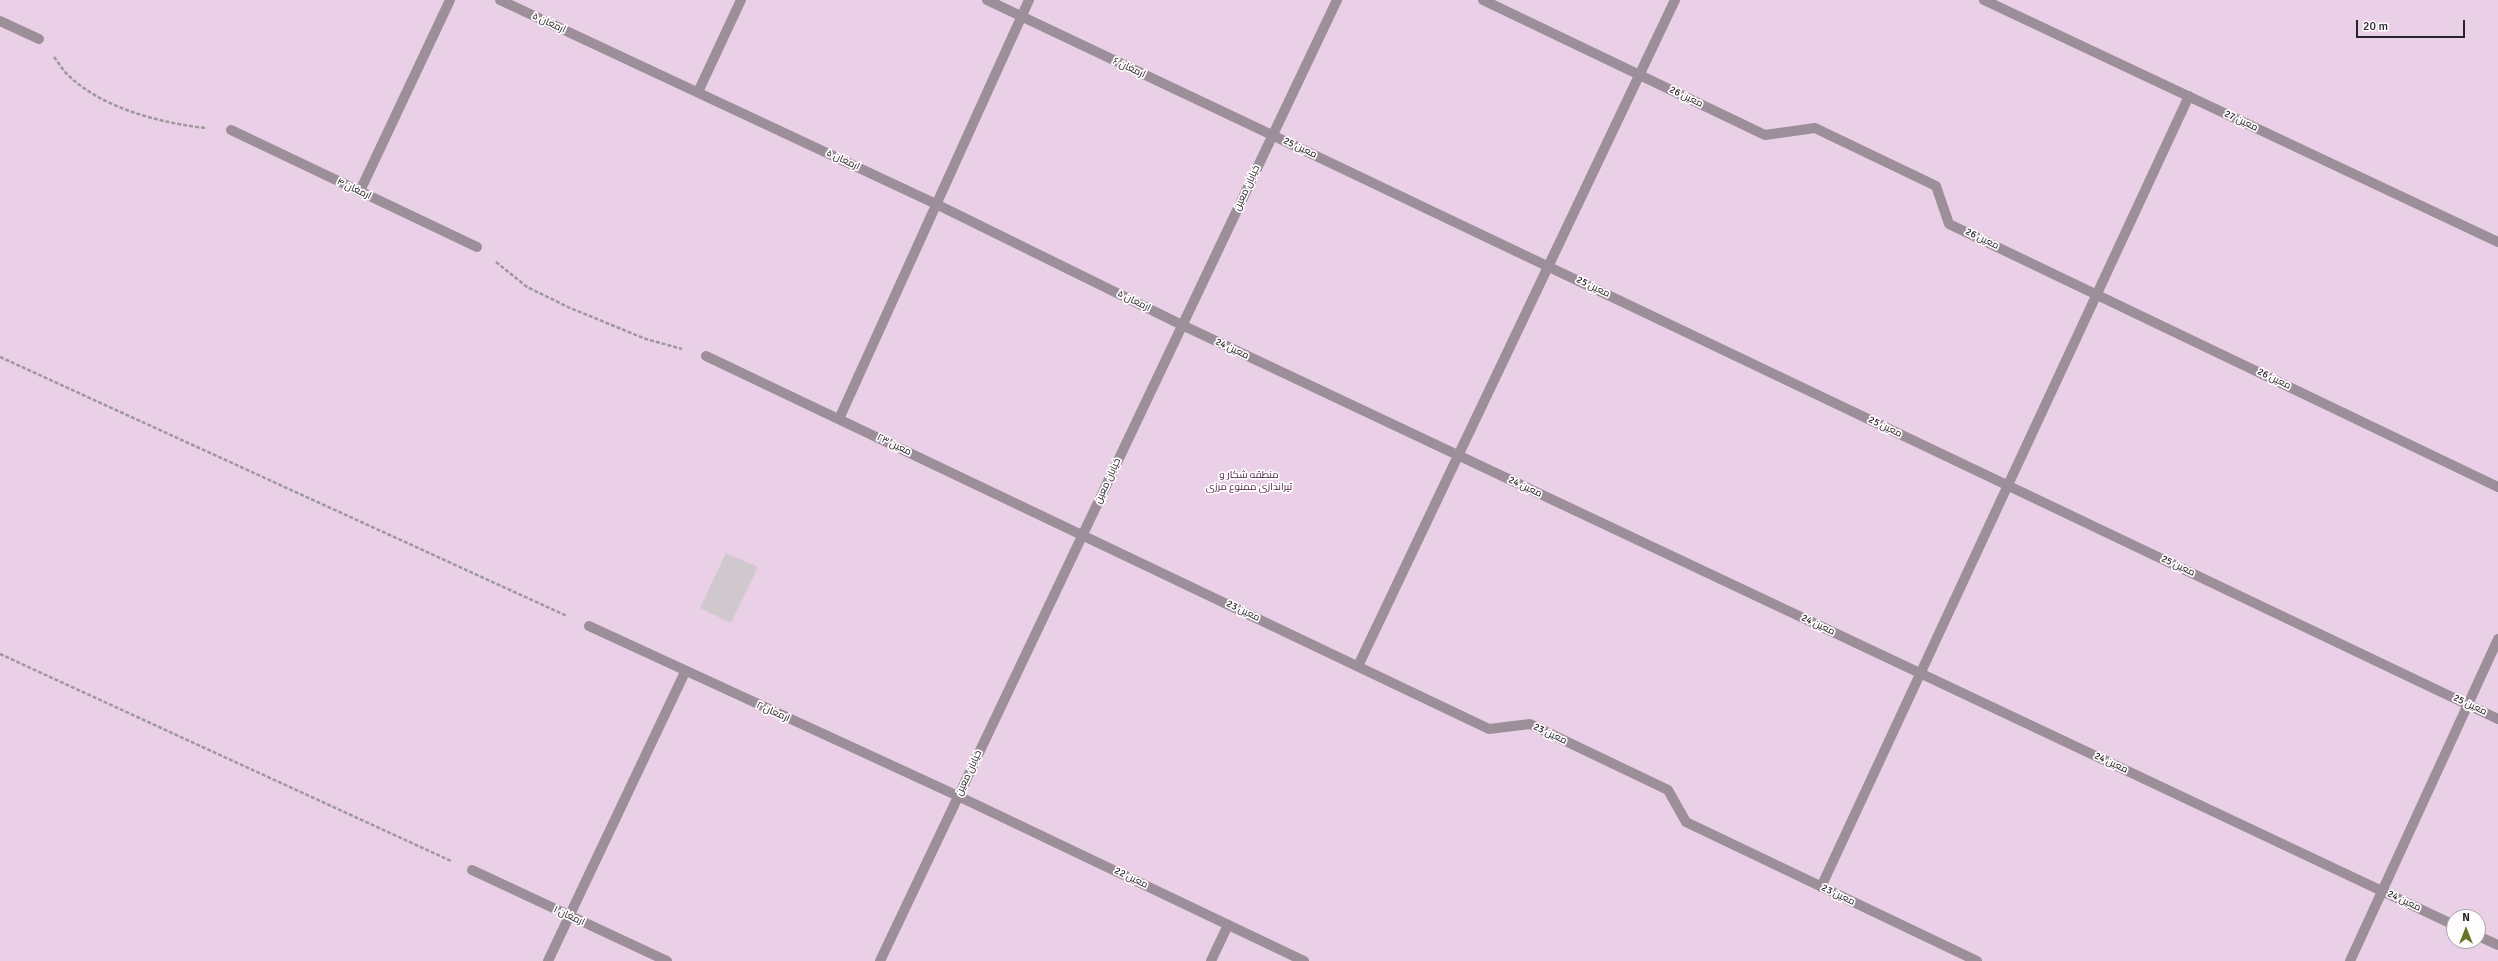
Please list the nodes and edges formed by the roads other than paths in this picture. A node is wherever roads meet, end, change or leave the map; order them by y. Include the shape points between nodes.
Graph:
1 (450, 0) edge
2 (500, 0) edge
3 (741, 0) edge
4 (987, 0) edge
5 (1029, 0) edge
6 (1337, 0) edge
7 (1483, 0) edge
8 (1675, 0) edge
9 (1984, 0) edge
10 (1021, 16) junction
11 (0, 21) edge
12 (39, 39) road end
13 (1639, 75) junction
14 (698, 92) junction
15 (2189, 96) junction
16 (231, 130) road end
17 (1272, 135) junction
18 (360, 191) junction
19 (936, 204) junction
20 (2498, 242) edge
21 (477, 247) road end
22 (1549, 266) junction
23 (2097, 294) junction
24 (1182, 325) junction
25 (706, 356) road end
26 (839, 419) junction
27 (1458, 455) junction
28 (2008, 486) junction
29 (2498, 487) edge
30 (1083, 535) junction
31 (589, 626) road end
32 (2498, 639) edge
33 (1358, 666) junction
34 (685, 672) junction
35 (1921, 673) junction
36 (2468, 704) junction
37 (2498, 719) edge
38 (958, 796) junction
39 (472, 870) road end
40 (1822, 887) junction
41 (2382, 891) junction
42 (569, 916) junction
43 (2446, 921) edge
44 (1228, 925) junction
45 (2486, 940) edge
46 (2498, 946) edge
47 (548, 961) edge
48 (667, 961) edge
49 (880, 961) edge
50 (1211, 961) edge
51 (1304, 961) edge
52 (1977, 961) edge
53 (2350, 961) edge

1 - 18 street
2 - 14 street, ارمغان ۵
3 - 14 street
4 - 10 street, ارمغان ۶
5 - 10 street
6 - 17 street, خیابان معین
7 - 13 street, معین 26
8 - 13 street
9 - 15 street, معین 27
10 - 17 street, ارمغان ۶
10 - 19 street
11 - 12 street
13 - 22 street
13 - 23 street, معین 26 via 1765,135 1815,128 1936,186 1950,224
14 - 19 street, ارمغان ۵
15 - 20 street, معین 27
15 - 23 street
16 - 18 street, ارمغان ۴
17 - 22 street, معین 25
17 - 24 street, خیابان معین
18 - 21 street, ارمغان ۴
19 - 24 street, ارمغان ۵
19 - 26 street
22 - 27 street
22 - 28 street, معین 25
23 - 28 street
23 - 29 street, معین 26
24 - 27 street, معین 24
24 - 30 street, خیابان معین
25 - 26 street, معین ۲۳
26 - 30 street, معین ۲۳
27 - 33 street
27 - 35 street, معین 24
28 - 35 street
28 - 36 street, معین 25
30 - 33 street, معین 23
30 - 38 street, خیابان معین
31 - 34 street, ارمغان ۲
32 - 36 street
33 - 40 street, معین 23 via 1489,728 1530,724 1668,790 1686,822
34 - 38 street, ارمغان ۲
34 - 42 street
35 - 40 street
35 - 41 street, معین 24
36 - 37 street, معین 25
36 - 41 street
38 - 44 street, معین 22
38 - 49 street, خیابان معین
39 - 42 street, ارمغان ۱
40 - 52 street, معین 23
41 - 43 street, معین 24
41 - 53 street
42 - 47 street
42 - 48 street, ارمغان ۱
44 - 50 street
44 - 51 street, معین 22
45 - 46 street

